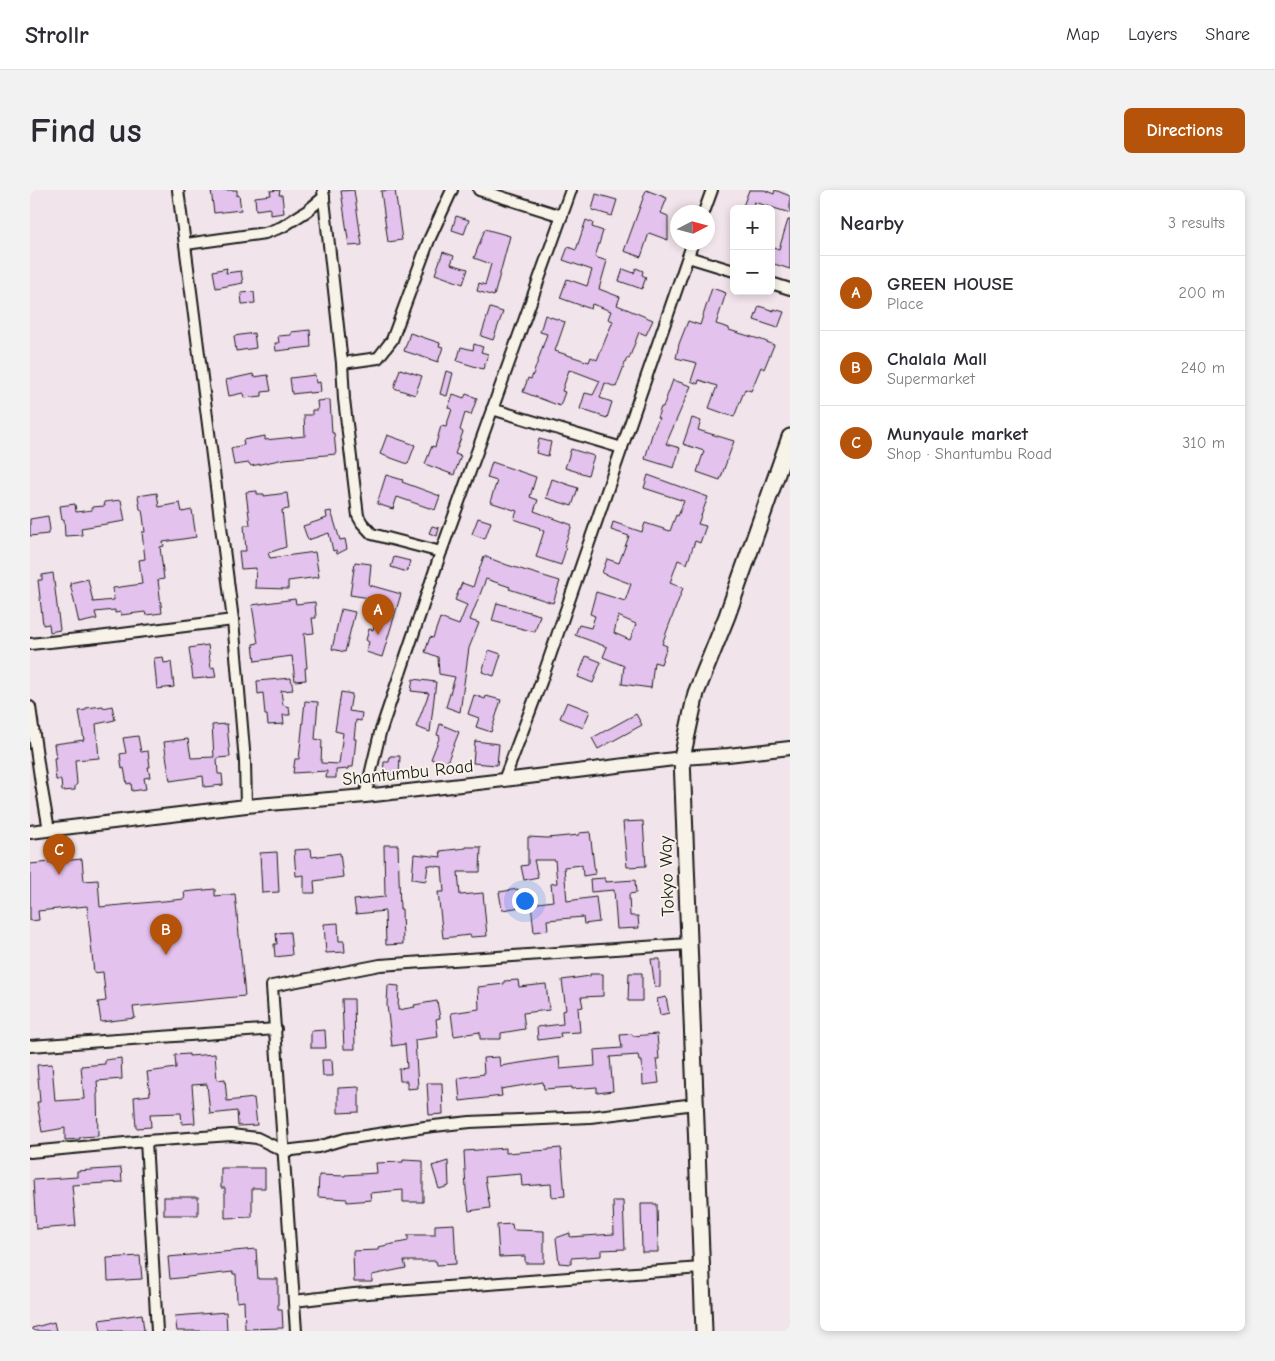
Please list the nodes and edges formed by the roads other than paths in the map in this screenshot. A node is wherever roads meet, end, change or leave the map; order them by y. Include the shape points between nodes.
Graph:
1 (178, 190) edge
2 (452, 190) edge
3 (479, 190) edge
4 (571, 190) edge
5 (712, 190) edge
6 (324, 194) edge
7 (707, 205) edge
8 (562, 216) junction
9 (186, 244) junction
10 (690, 250) edge
11 (688, 257) junction
12 (730, 271) edge
13 (775, 285) edge
14 (790, 290) edge
15 (342, 363) junction
16 (492, 409) junction
17 (790, 437) edge
18 (622, 448) junction
19 (441, 552) junction
20 (234, 620) junction
21 (30, 644) edge
22 (30, 707) edge
23 (790, 748) edge
24 (682, 758) junction
25 (504, 780) junction
26 (365, 796) junction
27 (246, 806) junction
28 (49, 830) junction
29 (30, 832) edge
30 (688, 944) junction
31 (276, 1029) junction
32 (30, 1046) edge
33 (695, 1104) junction
34 (146, 1141) junction
35 (284, 1151) junction
36 (30, 1152) edge
37 (701, 1268) junction
38 (294, 1300) junction
39 (157, 1331) edge
40 (296, 1331) edge
41 (704, 1331) edge

1 - 9 street
2 - 15 street via 392,340 378,358
3 - 8 street
4 - 8 street
5 - 7 street
6 - 9 street via 307,211 282,227 265,233
6 - 15 street
8 - 16 street
9 - 20 street
10 - 11 street
11 - 12 street
11 - 18 street
13 - 14 street
15 - 19 street via 358,516 372,534
16 - 18 street
16 - 19 street
17 - 24 main road, Tokyo Way via 727,616 696,693
18 - 25 street
19 - 26 street via 380,733
20 - 21 street
20 - 27 street
22 - 28 street
23 - 24 street, Shantumbu Road
24 - 25 street, Shantumbu Road
24 - 30 main road, Tokyo Way
25 - 26 street, Shantumbu Road
26 - 27 street, Shantumbu Road
27 - 28 street, Shantumbu Road
28 - 29 street, Shantumbu Road
30 - 31 street via 380,965 272,986
30 - 33 main road, Tokyo Way
31 - 32 street
31 - 35 street
33 - 35 street via 590,1117 461,1123
33 - 37 main road, Tokyo Way
34 - 35 street via 231,1134 257,1138
34 - 36 street
34 - 39 street
35 - 38 street
37 - 38 street
37 - 41 main road, Tokyo Way
38 - 40 street

